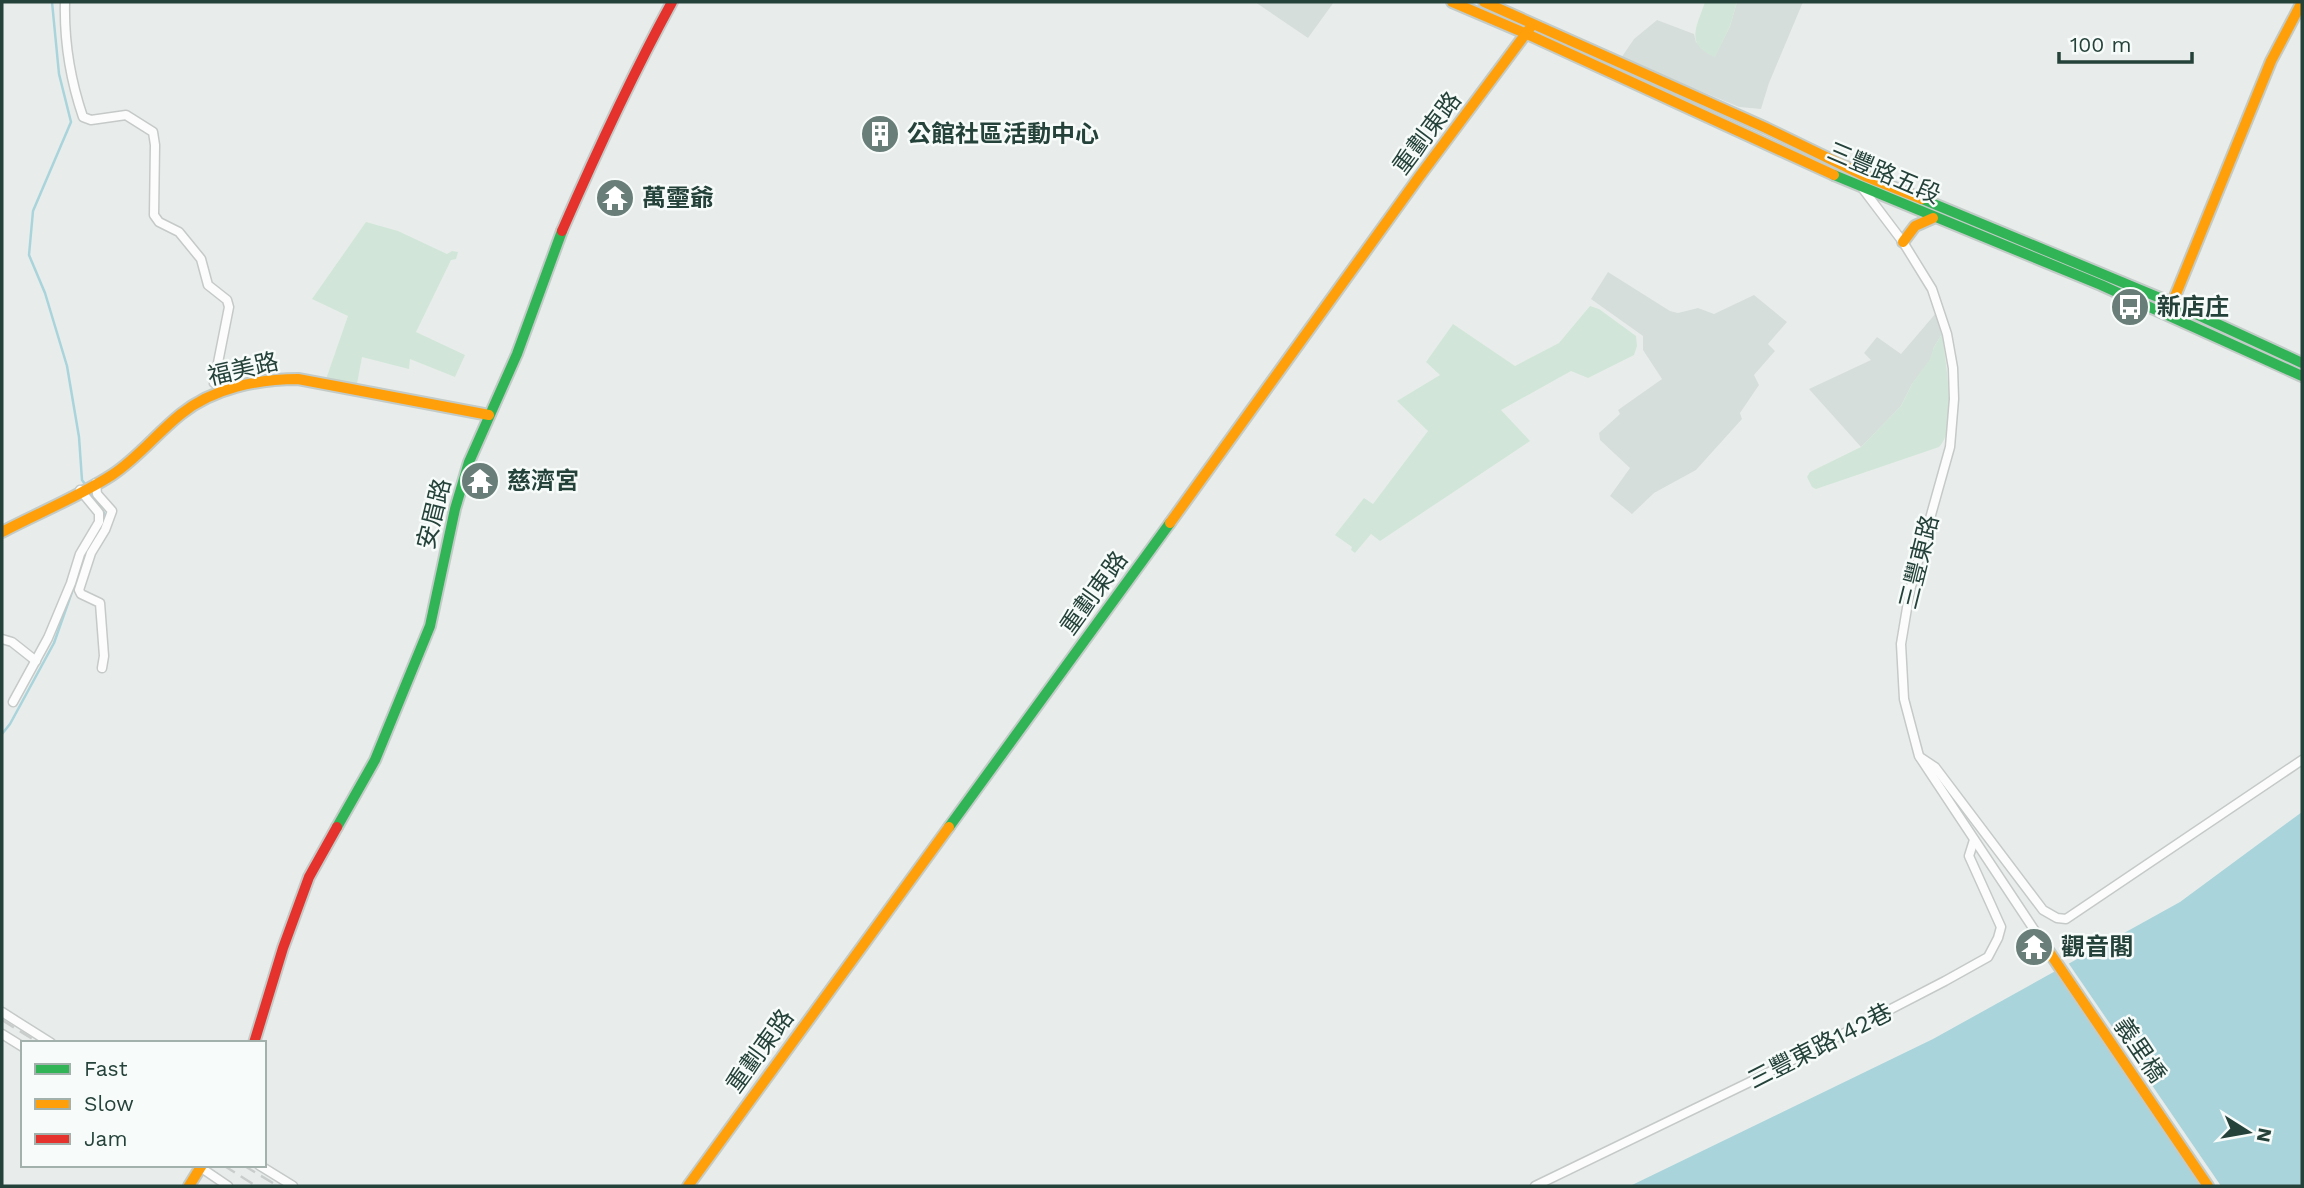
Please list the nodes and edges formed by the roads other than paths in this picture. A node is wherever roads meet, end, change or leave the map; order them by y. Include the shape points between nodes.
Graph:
1 (65, 2) edge
2 (672, 2) edge
3 (1452, 2) edge
4 (1484, 2) edge
5 (2302, 2) edge
6 (1530, 28) junction
7 (1865, 176) junction
8 (1862, 188) junction
9 (1933, 218) junction
10 (1903, 242) junction
11 (2170, 308) junction
12 (2302, 363) edge
13 (2302, 376) edge
14 (235, 387) junction
15 (489, 415) junction
16 (96, 483) junction
17 (80, 490) junction
18 (2, 532) edge
19 (2, 639) edge
20 (36, 661) junction
21 (102, 668) dead end
22 (13, 702) dead end
23 (1919, 756) junction
24 (2302, 760) edge
25 (1974, 840) junction
26 (2039, 937) joint
27 (2, 1012) edge
28 (2, 1034) edge
29 (48, 1041) edge
30 (255, 1041) edge
31 (21, 1046) edge
32 (199, 1167) edge
33 (201, 1167) edge
34 (262, 1167) edge
35 (189, 1186) edge
36 (228, 1186) edge
37 (293, 1186) edge
38 (688, 1186) edge
39 (1535, 1186) edge
40 (2208, 1186) edge

1 - 14 street via 66,46 83,117 126,115 153,132 154,215 179,232 201,259 208,285 227,300 214,383
2 - 15 street, 安眉路 via 586,175
3 - 6 street, 三豐路五段
4 - 6 street, 三豐路五段
5 - 11 street via 2271,61
6 - 7 street, 三豐路五段 via 1766,128
6 - 8 street, 三豐路五段
6 - 38 street, 重劃東路
7 - 8 street
7 - 11 street, 三豐路五段
8 - 9 street, 三豐路五段
8 - 10 street, 三豐東路
9 - 10 street via 1911,229
9 - 11 street, 三豐路五段
10 - 23 street, 三豐東路 via 1932,289 1947,334 1954,399 1950,447 1910,590 1901,644 1904,699
11 - 12 street, 三豐路五段
11 - 13 street, 三豐路五段
14 - 15 street, 福美路 via 298,379
14 - 16 street, 福美路 via 205,397 180,414 128,463
15 - 30 street, 安眉路 via 455,509 430,626 375,760 309,877
16 - 17 street, 福美路
16 - 21 street via 97,494 112,511 79,590 100,603
17 - 18 street, 福美路
17 - 20 street via 99,513 99,522 80,554
19 - 20 street
20 - 22 street
23 - 24 street via 1935,767 2043,910 2066,919
23 - 25 street, 三豐東路
25 - 26 street, 三豐東路
25 - 39 street, 三豐東路142巷 via 1969,856 2001,927 1988,957 1754,1080
26 - 40 street, 義里橋
27 - 29 street
28 - 31 street
32 - 35 street
33 - 36 street
34 - 37 street

